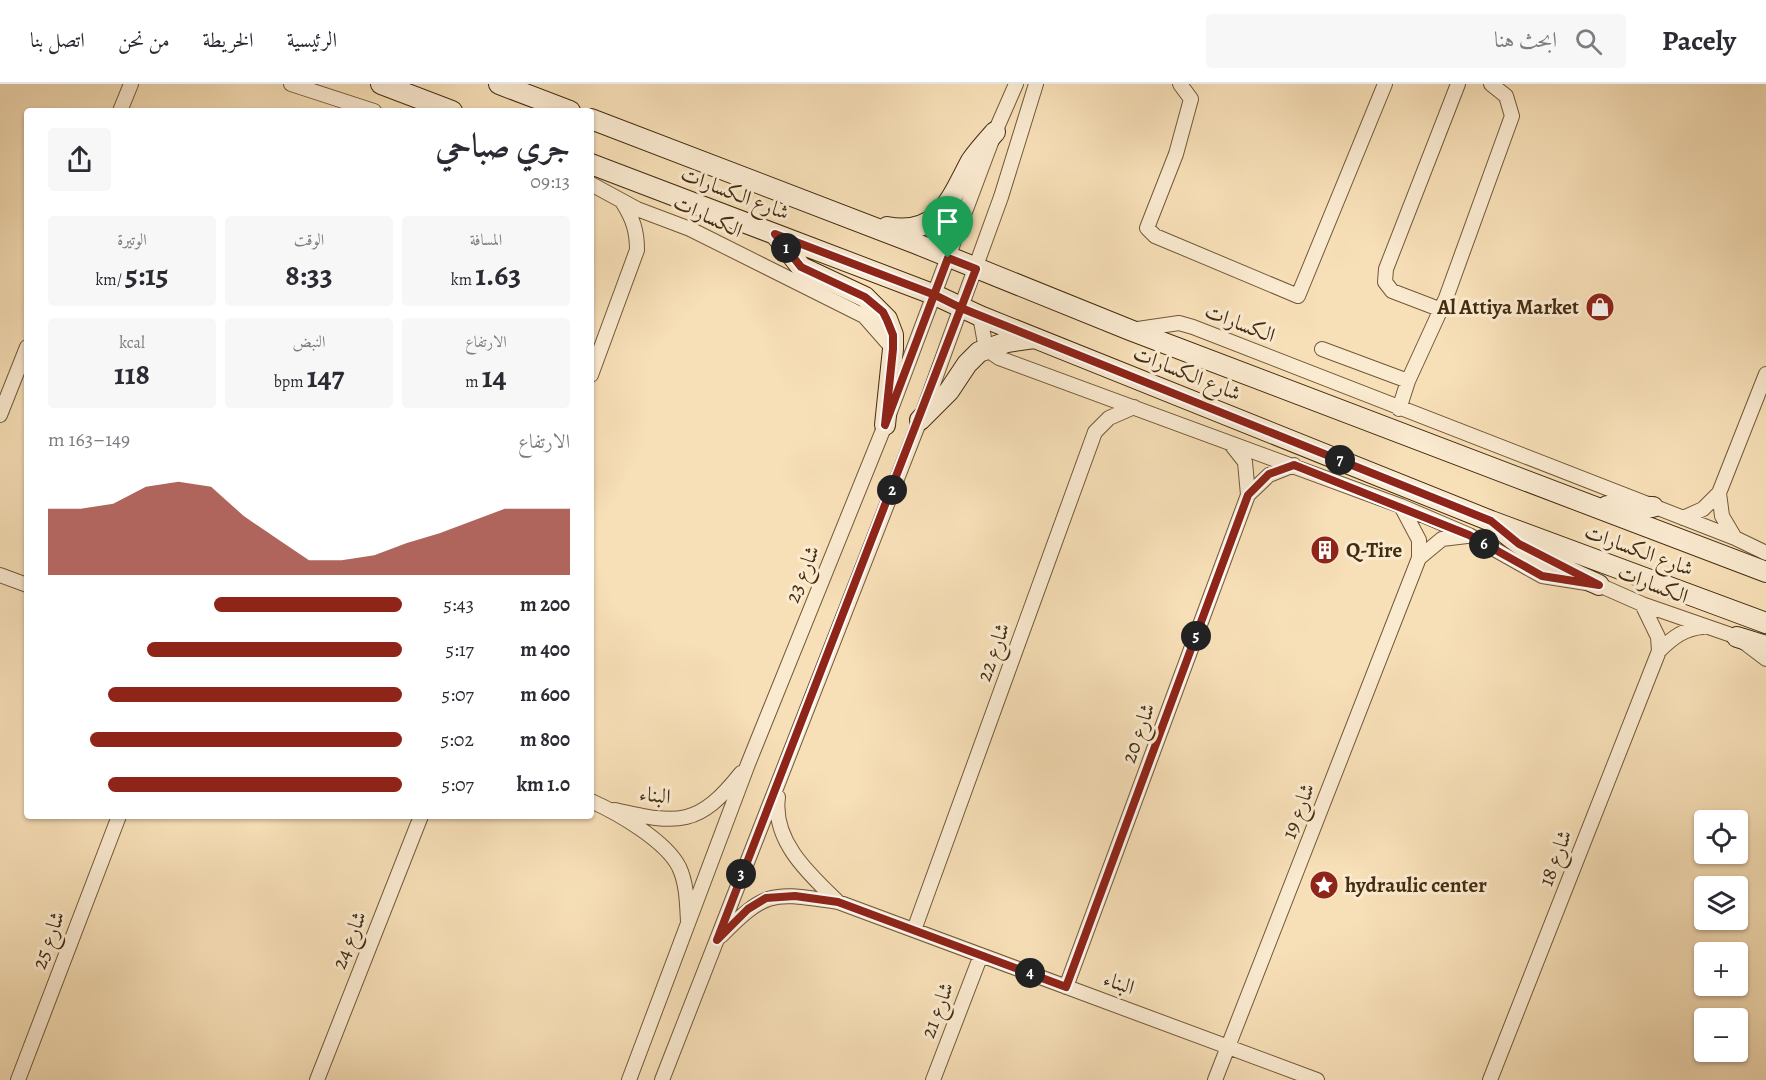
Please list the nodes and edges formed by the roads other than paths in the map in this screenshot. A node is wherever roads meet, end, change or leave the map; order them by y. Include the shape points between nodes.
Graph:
1 (130, 84) edge
2 (291, 84) edge
3 (381, 84) edge
4 (499, 84) edge
5 (1016, 84) edge
6 (1036, 84) edge
7 (1180, 84) edge
8 (1385, 84) edge
9 (1458, 84) edge
10 (1491, 84) edge
11 (121, 108) edge
12 (362, 108) edge
13 (444, 108) edge
14 (562, 108) edge
15 (594, 120) edge
16 (995, 132) junction
17 (594, 165) edge
18 (594, 186) edge
19 (622, 201) junction
20 (864, 223) junction
21 (775, 234) junction
22 (948, 258) junction
23 (976, 269) junction
24 (935, 295) junction
25 (961, 308) junction
26 (1439, 309) junction
27 (980, 316) junction
28 (1130, 330) junction
29 (1034, 338) junction
30 (893, 349) junction
31 (986, 349) junction
32 (1322, 349) dead end
33 (24, 355) edge
34 (594, 367) edge
35 (1766, 374) edge
36 (1408, 381) junction
37 (1134, 407) junction
38 (1399, 409) junction
39 (0, 415) edge
40 (920, 420) junction
41 (885, 425) junction
42 (1228, 440) junction
43 (1294, 465) junction
44 (1719, 493) junction
45 (1248, 495) junction
46 (1401, 506) junction
47 (1591, 506) junction
48 (1653, 507) junction
49 (1683, 518) junction
50 (1491, 521) junction
51 (1469, 535) junction
52 (1735, 538) junction
53 (1766, 553) edge
54 (1419, 558) junction
55 (1766, 572) edge
56 (0, 575) edge
57 (24, 584) edge
58 (1599, 585) junction
59 (1642, 604) junction
60 (1766, 623) edge
61 (1707, 627) junction
62 (1737, 638) junction
63 (1766, 646) edge
64 (1659, 651) junction
65 (1766, 659) edge
66 (748, 764) junction
67 (781, 776) junction
68 (594, 802) edge
69 (606, 807) junction
70 (118, 819) edge
71 (420, 819) edge
72 (838, 902) junction
73 (689, 927) junction
74 (914, 930) junction
75 (717, 940) junction
76 (981, 955) junction
77 (1066, 987) junction
78 (1229, 1046) junction
79 (18, 1080) edge
80 (317, 1080) edge
81 (629, 1080) edge
82 (662, 1080) edge
83 (933, 1080) edge
84 (1215, 1080) edge
85 (1317, 1080) edge
86 (1490, 1080) edge

1 - 11 street
2 - 12 street
3 - 13 street
4 - 14 street
5 - 16 street, شارع 23
6 - 23 street
7 - 8 street via 1191,99 1176,154 1147,228 1155,236 1298,296
9 - 26 street via 1386,269 1385,282 1392,291
10 - 26 street via 1506,96 1512,116
15 - 20 street, شارع الكسارات
16 - 20 street via 972,160 957,192 937,217 911,229
16 - 22 street, شارع 23
17 - 21 street, شارع الكسارات
18 - 19 street, الكسارات
19 - 30 street, الكسارات via 682,226 864,316
19 - 34 street via 637,232 637,250
20 - 22 street, شارع الكسارات
21 - 24 street, شارع الكسارات
21 - 30 street via 801,267 874,303 887,320
22 - 23 street, شارع الكسارات
22 - 24 street, شارع 23
23 - 25 street
23 - 28 street, شارع الكسارات
24 - 25 street, شارع الكسارات
24 - 41 street, شارع 23
25 - 27 street, شارع الكسارات
25 - 40 street
26 - 36 street
27 - 29 street, شارع الكسارات
27 - 31 street
28 - 38 street, الكسارات via 1179,323
28 - 47 street, شارع الكسارات
29 - 31 street
29 - 50 street, شارع الكسارات
30 - 41 street
31 - 37 street, الكسارات via 999,358
31 - 40 street via 967,364 949,391
32 - 36 street
33 - 39 street
35 - 44 street
36 - 38 street
37 - 42 street, الكسارات
37 - 74 street, شارع 22 via 1108,418 1095,432
38 - 48 street, الكسارات
40 - 67 street
41 - 66 street, شارع 23
42 - 43 street, الكسارات
42 - 45 street, شارع 20 via 1245,462
43 - 45 street, شارع 20 via 1269,474
43 - 46 street, الكسارات
44 - 49 street via 1703,509
44 - 52 street via 1722,516
45 - 77 street, شارع 20
46 - 51 street, الكسارات
46 - 54 street via 1419,540
47 - 48 street
47 - 55 street, شارع الكسارات
48 - 49 street, الكسارات
49 - 52 street, الكسارات
50 - 58 street via 1519,544
50 - 60 street, شارع الكسارات
51 - 54 street, شارع 19 via 1442,539
51 - 58 street, الكسارات via 1542,576
52 - 53 street, الكسارات
54 - 78 street, شارع 19
56 - 57 street
58 - 59 street, الكسارات
59 - 61 street, الكسارات
59 - 64 street via 1656,630
61 - 62 street, الكسارات
61 - 64 street via 1693,627 1672,638
62 - 63 street
62 - 65 street, الكسارات
64 - 86 street, شارع 18
66 - 69 street, البناء via 711,807 687,819 650,818
66 - 73 street, شارع 23
67 - 72 street, البناء via 775,814 782,833 801,864
67 - 75 street
68 - 69 street, البناء
69 - 73 street, البناء via 674,859 683,878
70 - 79 street, شارع 25
71 - 80 street, شارع 24
72 - 74 street, البناء
72 - 75 street, البناء via 795,896 766,898 748,909
73 - 81 street, شارع 23
74 - 76 street, البناء
75 - 82 street
76 - 77 street, البناء
76 - 83 street, شارع 21
77 - 78 street, البناء
78 - 84 street, شارع 19
78 - 85 street, البناء

